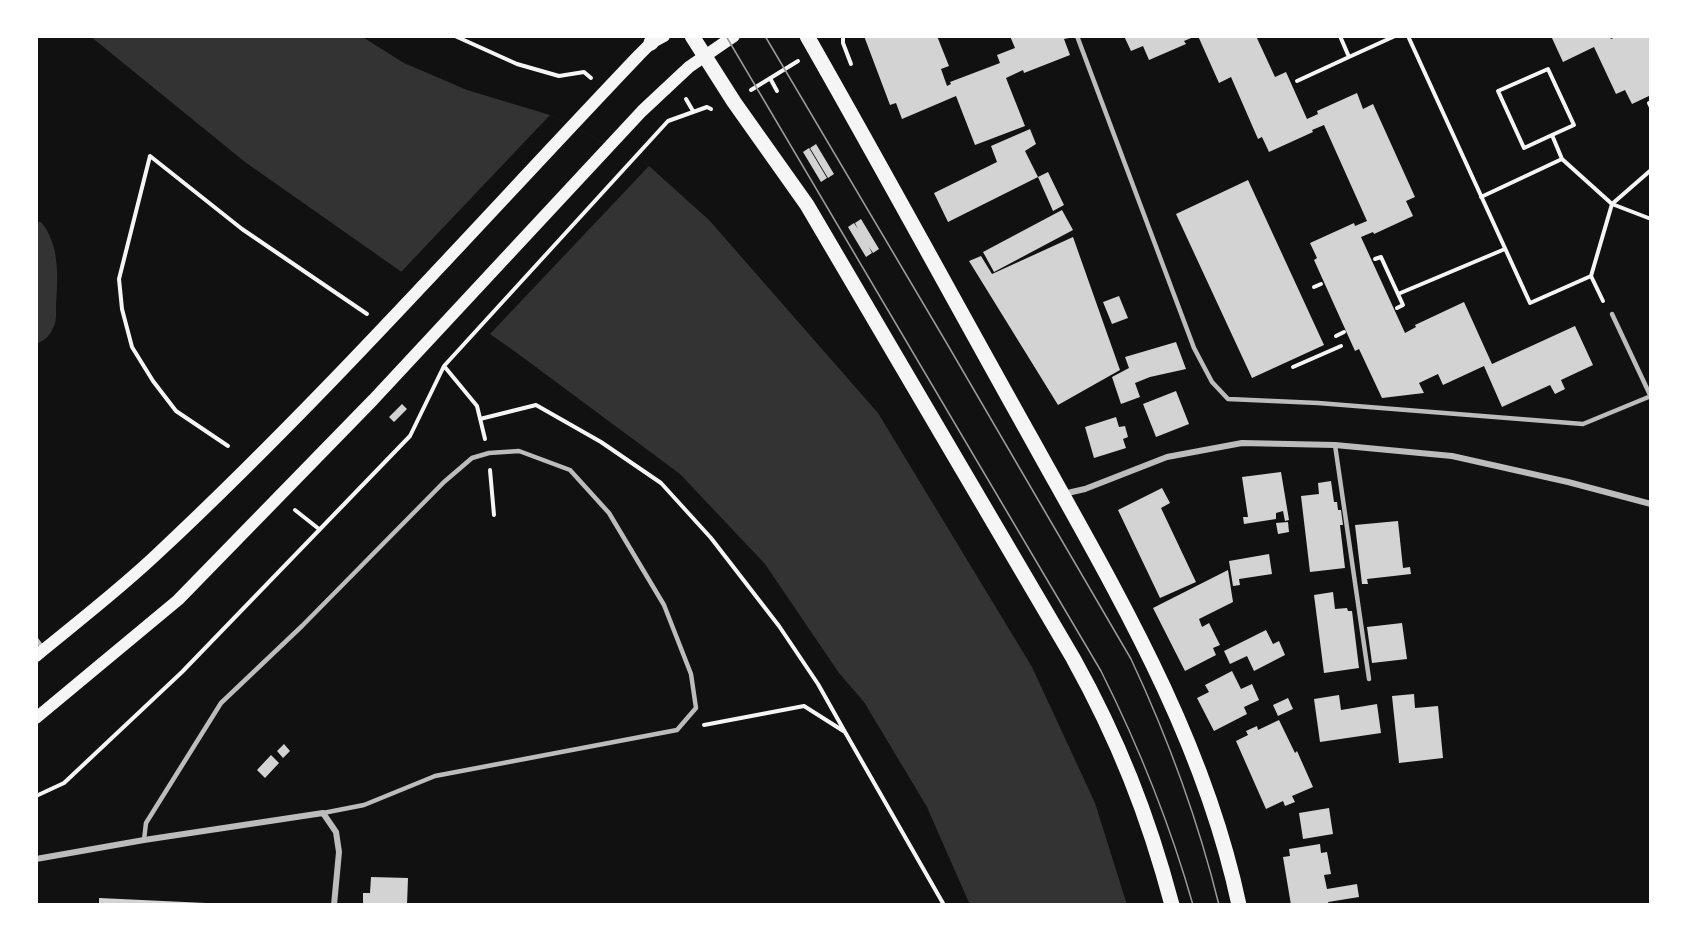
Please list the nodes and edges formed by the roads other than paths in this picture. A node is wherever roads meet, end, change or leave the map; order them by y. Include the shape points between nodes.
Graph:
1 (692, 36) edge
2 (734, 36) edge
3 (807, 36) edge
4 (1077, 36) edge
5 (656, 38) edge
6 (705, 55) junction
7 (1612, 314) dead end
8 (1651, 396) edge
9 (1335, 445) junction
10 (1062, 495) junction
11 (1651, 504) edge
12 (36, 639) edge
13 (40, 653) edge
14 (1369, 679) dead end
15 (36, 718) edge
16 (323, 813) junction
17 (144, 840) junction
18 (36, 859) edge
19 (334, 905) edge
20 (1172, 905) edge
21 (1239, 905) edge

1 - 6 main road
2 - 6 main road
3 - 10 main road
4 - 8 lane via 1194,348 1212,382 1228,399 1583,424
5 - 13 main road via 249,465 155,556
6 - 15 main road via 642,111 342,432 178,600
6 - 20 main road via 807,205 1084,677 1132,779
7 - 8 lane
9 - 10 street via 1242,443 1167,457
9 - 11 street via 1452,456
9 - 14 lane
10 - 21 main road via 1173,705 1216,817
12 - 13 lane
16 - 17 street
16 - 17 lane via 364,805 435,776 676,730 696,708 691,674 664,605 609,513 570,470 519,451 489,453 472,458 444,482 221,703 146,823
16 - 19 street via 336,832 339,852
17 - 18 street

